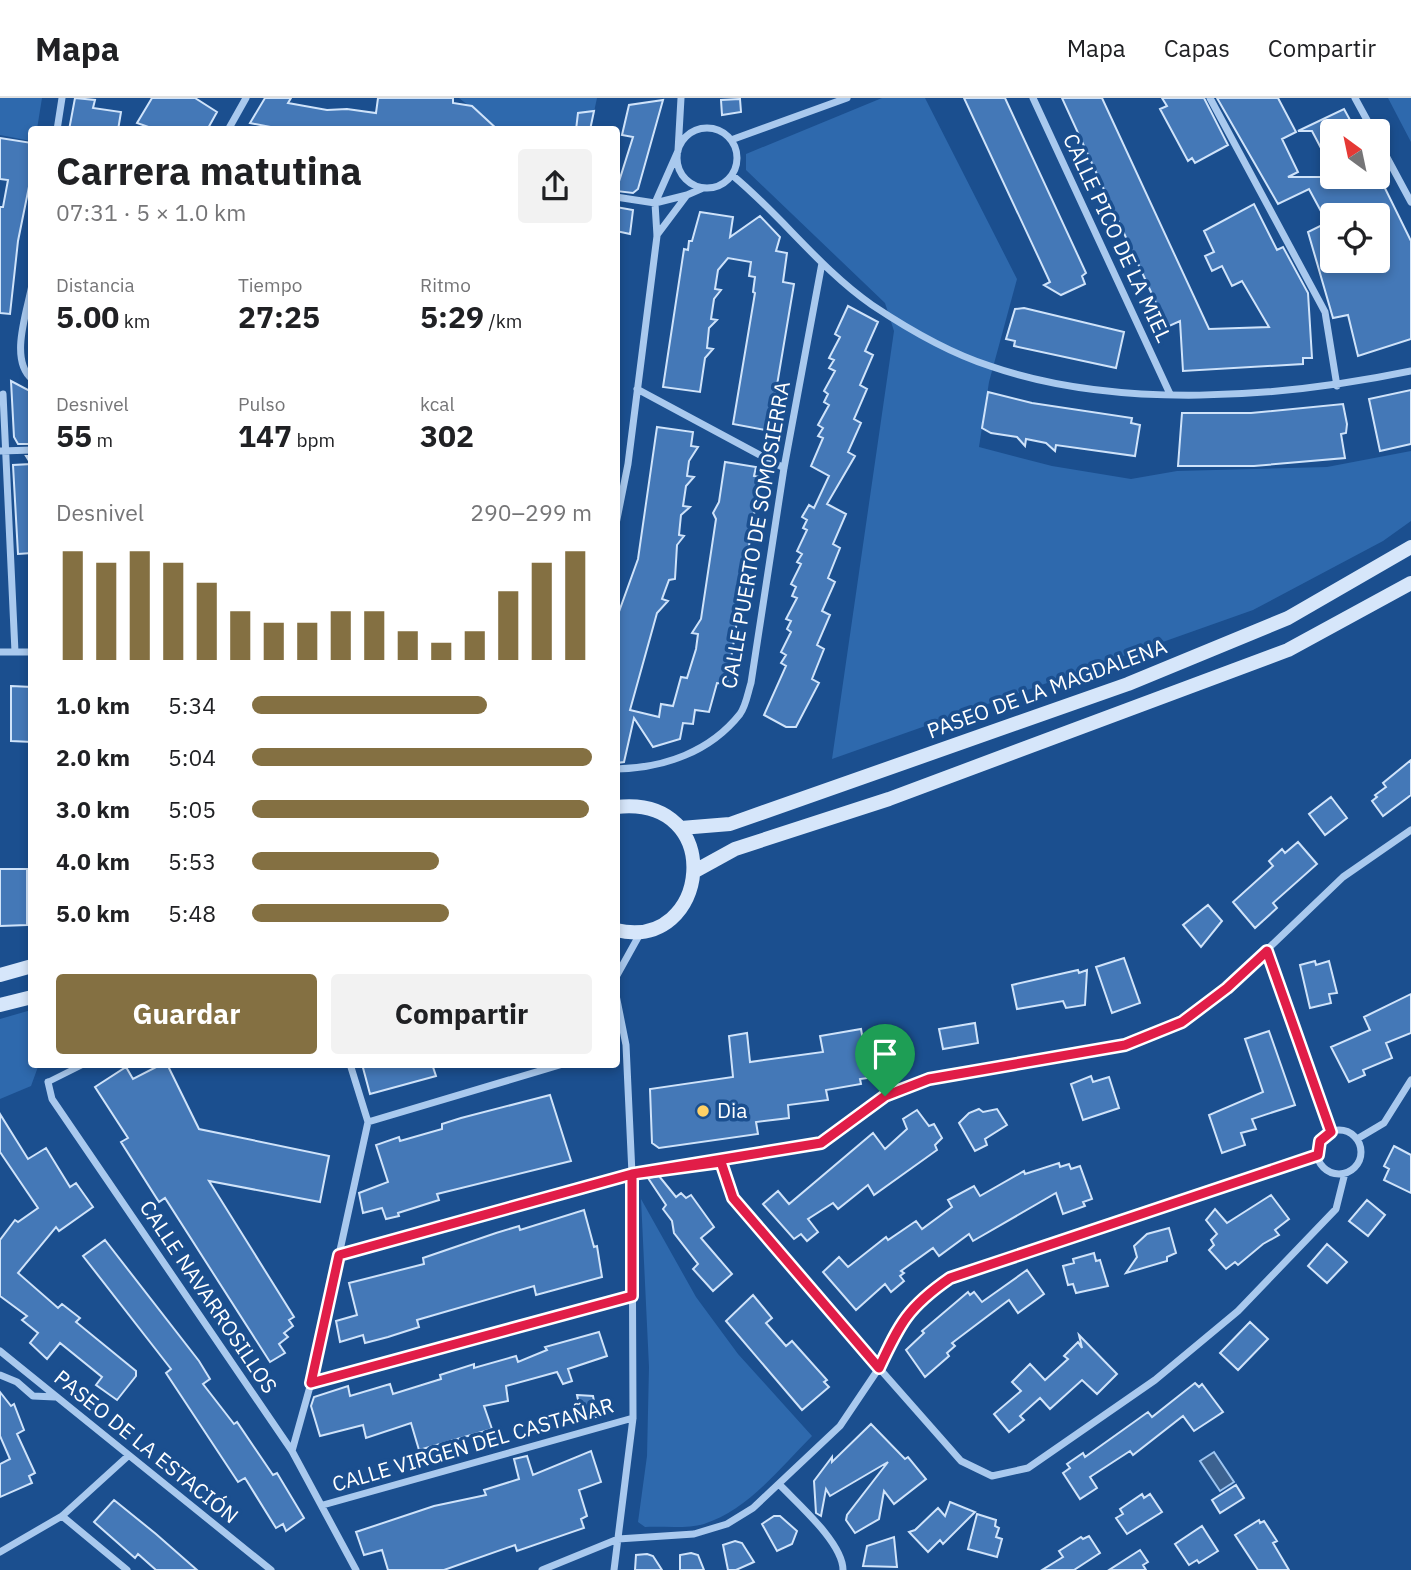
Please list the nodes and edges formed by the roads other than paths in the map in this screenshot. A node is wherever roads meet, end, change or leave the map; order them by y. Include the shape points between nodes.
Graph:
1 (62, 98) edge
2 (246, 98) edge
3 (681, 98) edge
4 (847, 98) edge
5 (1032, 98) edge
6 (1210, 98) edge
7 (1355, 98) edge
8 (1366, 119) edge
9 (58, 126) edge
10 (232, 126) edge
11 (731, 141) junction
12 (678, 150) junction
13 (1390, 163) edge
14 (732, 175) junction
15 (704, 188) junction
16 (687, 195) junction
17 (620, 198) edge
18 (1411, 202) edge
19 (655, 203) junction
20 (657, 236) junction
21 (822, 263) junction
22 (28, 310) edge
23 (1411, 371) edge
24 (28, 376) edge
25 (1337, 386) junction
26 (637, 389) junction
27 (3, 394) dead end
28 (1170, 394) junction
29 (28, 450) edge
30 (2, 451) edge
31 (784, 467) junction
32 (620, 483) edge
33 (1411, 547) edge
34 (1411, 583) edge
35 (0, 652) edge
36 (15, 652) junction
37 (28, 652) edge
38 (620, 769) edge
39 (620, 807) edge
40 (681, 828) junction
41 (1411, 830) edge
42 (695, 870) junction
43 (620, 930) edge
44 (642, 931) junction
45 (1267, 951) junction
46 (28, 967) edge
47 (620, 970) edge
48 (0, 975) edge
49 (28, 997) edge
50 (0, 1005) edge
51 (620, 1015) edge
52 (626, 1045) junction
53 (620, 1047) edge
54 (77, 1068) edge
55 (351, 1068) edge
56 (550, 1068) edge
57 (1411, 1080) edge
58 (48, 1082) joint
59 (368, 1122) junction
60 (1331, 1132) junction
61 (1357, 1139) junction
62 (1318, 1155) junction
63 (721, 1162) junction
64 (1345, 1173) junction
65 (632, 1174) junction
66 (339, 1255) junction
67 (632, 1296) junction
68 (0, 1351) edge
69 (879, 1368) junction
70 (0, 1375) edge
71 (311, 1383) junction
72 (56, 1397) junction
73 (634, 1418) junction
74 (292, 1451) junction
75 (128, 1456) junction
76 (780, 1485) junction
77 (323, 1505) junction
78 (62, 1516) junction
79 (618, 1539) junction
80 (0, 1552) edge
81 (127, 1570) edge
82 (271, 1570) edge
83 (356, 1570) edge
84 (542, 1570) edge
85 (614, 1570) edge
86 (843, 1570) edge

1 - 9 street
2 - 10 street
3 - 12 street
4 - 11 street
5 - 28 street, CALLE PICO DE LA MIEL
6 - 25 street via 1325,312
7 - 8 street
11 - 12 street via 712,128 700,129
11 - 14 street via 737,158
12 - 15 street via 685,179
12 - 19 street
13 - 18 street
14 - 15 street
14 - 21 street
15 - 16 street
16 - 19 street
16 - 20 street
17 - 19 street
19 - 20 street
20 - 26 street
21 - 28 street via 870,304 919,334 989,366 1051,381
21 - 31 street, CALLE PUERTO DE SOMOSIERRA
22 - 24 street via 20,360
23 - 25 street
25 - 28 street via 1251,395
26 - 31 street
26 - 32 street
27 - 30 street
29 - 30 street
30 - 36 street
31 - 38 street, CALLE PUERTO DE SOMOSIERRA via 751,683 742,713 695,753
33 - 40 main road, PASEO DE LA MAGDALENA via 1288,618 1128,684 730,824
34 - 42 main road via 1287,650 889,799 735,849
35 - 36 street
36 - 37 street
39 - 40 main road via 652,808
40 - 42 main road via 694,855
41 - 45 street via 1343,877
42 - 44 main road via 691,892 679,911
43 - 44 main road
44 - 47 street
45 - 60 street
45 - 63 street via 1182,1022 1125,1045 929,1079 885,1096 821,1143
46 - 48 main road
49 - 50 main road
51 - 52 street
52 - 53 street
52 - 65 street
54 - 58 street, CALLE NAVARROSILLOS
55 - 59 street
56 - 59 street
57 - 61 street via 1384,1123
58 - 74 street, CALLE NAVARROSILLOS via 52,1099
59 - 66 street
60 - 61 street via 1345,1131
60 - 62 street via 1320,1141
61 - 64 street via 1360,1159
62 - 64 street via 1330,1172
62 - 69 street via 950,1278 921,1298 899,1324
63 - 65 street
63 - 69 street via 733,1198
64 - 69 street via 1336,1209 1238,1311 1155,1380 1028,1468 992,1476 961,1461
65 - 66 street
65 - 67 street
66 - 71 street
67 - 71 street
67 - 73 street
68 - 72 street, PASEO DE LA ESTACIÓN
69 - 76 street via 840,1426
70 - 72 street via 33,1396
71 - 74 street
72 - 75 street, PASEO DE LA ESTACIÓN
73 - 77 street, CALLE VIRGEN DEL CASTAÑAR
73 - 79 street
74 - 77 street, CALLE NAVARROSILLOS
75 - 78 street
75 - 82 street, PASEO DE LA ESTACIÓN
76 - 79 street via 727,1524 694,1534
76 - 86 street via 833,1544
77 - 83 street, CALLE NAVARROSILLOS
78 - 80 street
78 - 81 street
79 - 84 street
79 - 85 street

